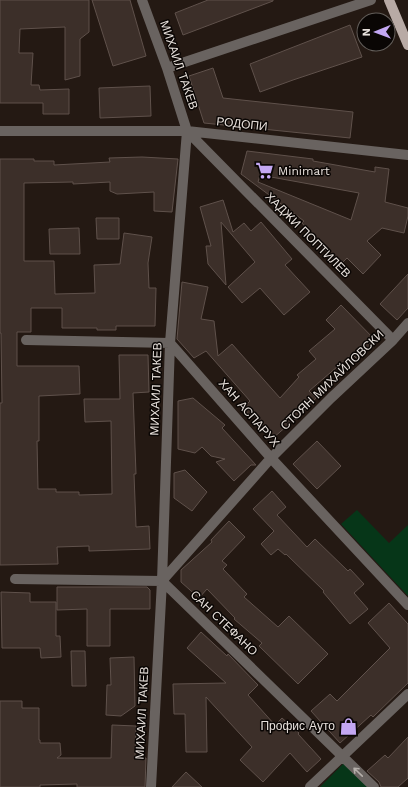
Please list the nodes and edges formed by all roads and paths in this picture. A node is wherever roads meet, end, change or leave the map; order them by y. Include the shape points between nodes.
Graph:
1 (142, 0) edge
2 (371, 0) edge
3 (390, 0) edge
4 (408, 45) edge
5 (167, 68) junction
6 (0, 131) edge
7 (187, 131) junction
8 (408, 155) edge
9 (408, 323) edge
10 (26, 340) dead end
11 (393, 340) junction
12 (170, 343) junction
13 (271, 458) junction
14 (15, 579) dead end
15 (162, 581) junction
16 (408, 605) edge
17 (408, 694) edge
18 (342, 756) junction
19 (151, 787) edge
20 (310, 787) edge
21 (374, 787) edge

1 - 5 street, МИХАИЛ ТАКЕВ
2 - 5 street
3 - 4 main road
5 - 7 street, МИХАИЛ ТАКЕВ
6 - 7 street, РОДОПИ
7 - 8 street, РОДОПИ
7 - 11 street, ХАДЖИ ПОПТИЛЕВ
7 - 12 street, МИХАИЛ ТАКЕВ
9 - 11 street, СТОЯН МИХАЙЛОВСКИ
10 - 12 street
11 - 13 street, СТОЯН МИХАЙЛОВСКИ
12 - 13 street, ХАН АСПАРУХ
12 - 15 street, МИХАИЛ ТАКЕВ
13 - 15 street, СТОЯН МИХАЙЛОВСКИ
13 - 16 street, ХАН АСПАРУХ
14 - 15 street
15 - 18 street, САН СТЕФАНО
15 - 19 street, МИХАИЛ ТАКЕВ
17 - 18 street
18 - 20 street
21 -> 18 street, САН СТЕФАНО

